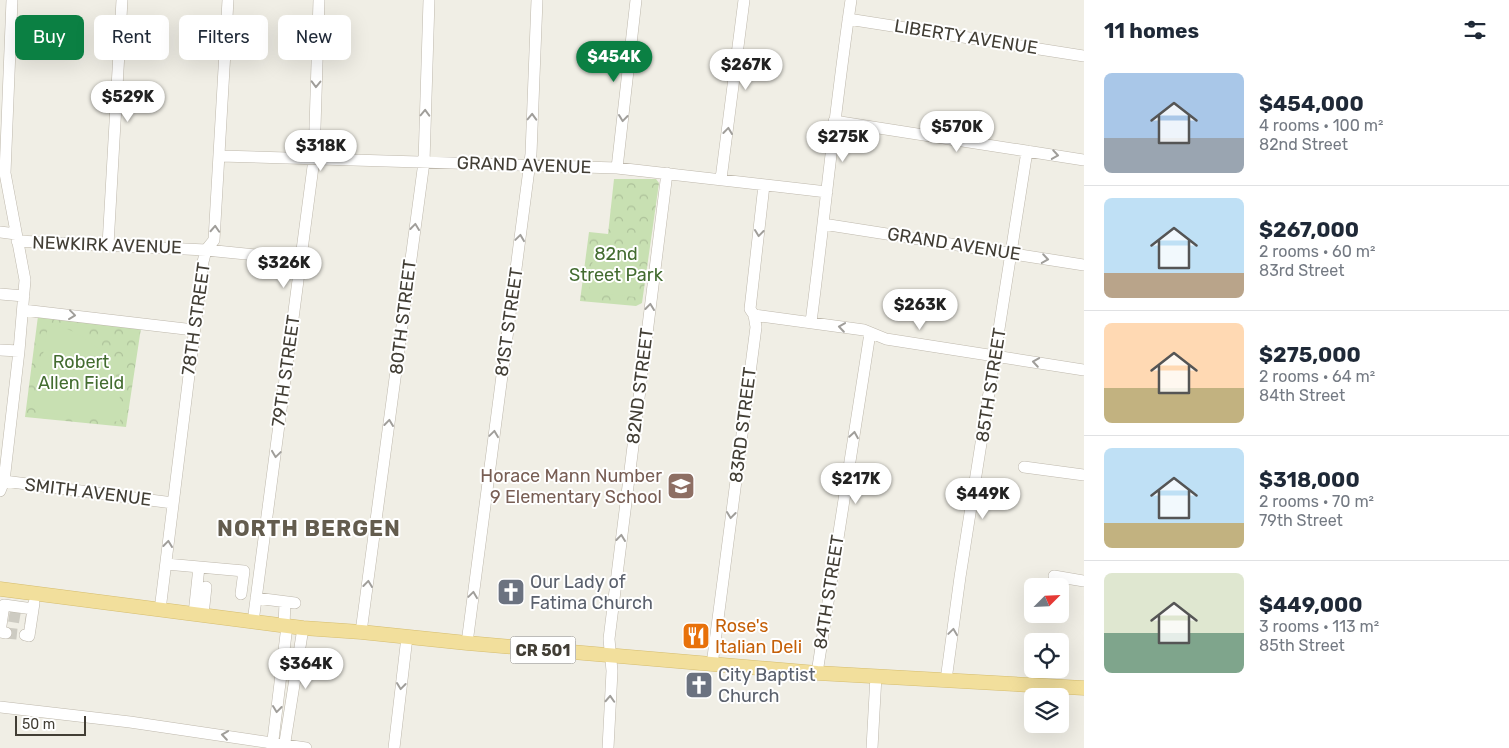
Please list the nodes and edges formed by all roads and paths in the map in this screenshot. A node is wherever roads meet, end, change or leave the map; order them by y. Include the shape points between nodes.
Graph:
1 (12, 0) edge
2 (122, 0) edge
3 (228, 0) edge
4 (319, 0) edge
5 (429, 0) edge
6 (537, 0) edge
7 (636, 0) edge
8 (744, 0) edge
9 (851, 0) edge
10 (848, 19) junction
11 (1084, 56) edge
12 (834, 120) junction
13 (1028, 151) junction
14 (220, 156) junction
15 (314, 159) junction
16 (1084, 160) edge
17 (424, 162) junction
18 (530, 166) junction
19 (617, 168) junction
20 (2, 173) edge
21 (667, 173) junction
22 (721, 179) junction
23 (764, 185) junction
24 (827, 192) junction
25 (824, 224) junction
26 (0, 232) edge
27 (17, 238) junction
28 (108, 245) junction
29 (206, 250) junction
30 (1011, 253) junction
31 (256, 255) dead end
32 (1084, 265) edge
33 (0, 294) edge
34 (24, 296) junction
35 (24, 310) junction
36 (754, 315) junction
37 (811, 322) junction
38 (194, 330) junction
39 (870, 333) junction
40 (0, 350) edge
41 (19, 352) junction
42 (995, 356) junction
43 (1084, 370) edge
44 (3, 465) edge
45 (1024, 467) dead end
46 (1084, 476) edge
47 (2, 486) edge
48 (173, 503) junction
49 (166, 564) junction
50 (205, 575) junction
51 (1054, 576) dead end
52 (1084, 581) edge
53 (5, 590) edge
54 (241, 594) dead end
55 (256, 598) junction
56 (32, 610) junction
57 (160, 610) junction
58 (6, 612) junction
59 (199, 614) junction
60 (254, 622) junction
61 (285, 626) junction
62 (302, 628) junction
63 (361, 632) junction
64 (6, 633) dead end
65 (25, 635) dead end
66 (407, 638) junction
67 (467, 643) junction
68 (610, 656) junction
69 (712, 665) junction
70 (817, 673) junction
71 (876, 676) junction
72 (946, 680) junction
73 (1084, 688) edge
74 (0, 707) edge
75 (278, 746) edge
76 (306, 748) edge
77 (394, 748) edge
78 (608, 748) edge
79 (872, 748) edge

1 - 20 street
2 - 28 street
3 - 14 street, 78TH STREET
4 -> 15 street, 79TH STREET
17 -> 5 street, 80TH STREET
18 -> 6 street, 81ST STREET
7 -> 19 street
22 -> 8 street
9 - 10 street
10 - 11 street, LIBERTY AVENUE
10 - 12 street
12 - 13 street
12 - 24 street
13 -> 16 street
13 - 30 street, 85TH STREET
14 - 15 street, GRAND AVENUE
29 -> 14 street, 78TH STREET via 214,240
15 - 17 street, GRAND AVENUE
15 -> 55 street, 79TH STREET
17 - 18 street, GRAND AVENUE
63 -> 17 street, 80TH STREET
18 - 19 street, GRAND AVENUE
67 -> 18 street, 81ST STREET
19 - 21 street, GRAND AVENUE
20 - 27 street
21 - 22 street, GRAND AVENUE
68 -> 21 street, 82ND STREET via 613,600
22 - 23 street, GRAND AVENUE
23 - 24 street, GRAND AVENUE
23 -> 36 street, 83RD STREET via 750,309
24 - 25 street
25 - 30 street, GRAND AVENUE
25 - 37 street
26 - 27 street, NEWKIRK AVENUE
27 - 28 street, NEWKIRK AVENUE
27 - 34 street
28 - 29 street, NEWKIRK AVENUE
29 - 31 street, NEWKIRK AVENUE
29 - 38 street, 78TH STREET
30 -> 32 street, GRAND AVENUE
30 - 42 street, 85TH STREET
33 - 34 street
34 - 35 street
35 -> 38 street
35 - 41 street
36 - 37 street
36 -> 69 street, 83RD STREET via 756,327
39 -> 37 street
38 - 48 street, 78TH STREET
39 - 42 street via 886,339
70 -> 39 street, 84TH STREET
40 - 41 street
41 - 44 street
43 -> 42 street
72 -> 42 street, 85TH STREET
44 - 47 street
45 - 46 street
47 - 48 street, SMITH AVENUE
49 -> 48 street, 78TH STREET
49 - 50 street
49 - 57 street, 78TH STREET
50 - 54 street via 244,571
50 - 59 street
50 - 59 street via 196,596
51 - 52 street
53 - 56 main road, CR 501
53 - 58 street
55 - 60 street, 79TH STREET
55 - 61 street via 290,602
56 - 57 main road, CR 501
56 - 58 street
56 - 65 street via 30,636
57 - 59 main road, CR 501
58 - 64 street via 0,632
59 - 60 main road, CR 501
60 - 61 main road, CR 501
61 - 62 main road, CR 501
61 -> 75 street
62 - 63 main road, CR 501
62 - 75 street
63 - 66 main road, CR 501
66 - 67 main road, CR 501
66 -> 77 street
67 - 68 main road, CR 501
68 - 69 main road, CR 501
78 -> 68 street, 82ND STREET
69 - 70 main road, CR 501
70 - 71 main road, CR 501
71 - 72 main road, CR 501
71 - 79 street
72 - 73 main road, CR 501
75 -> 74 street via 130,722
75 - 76 street

